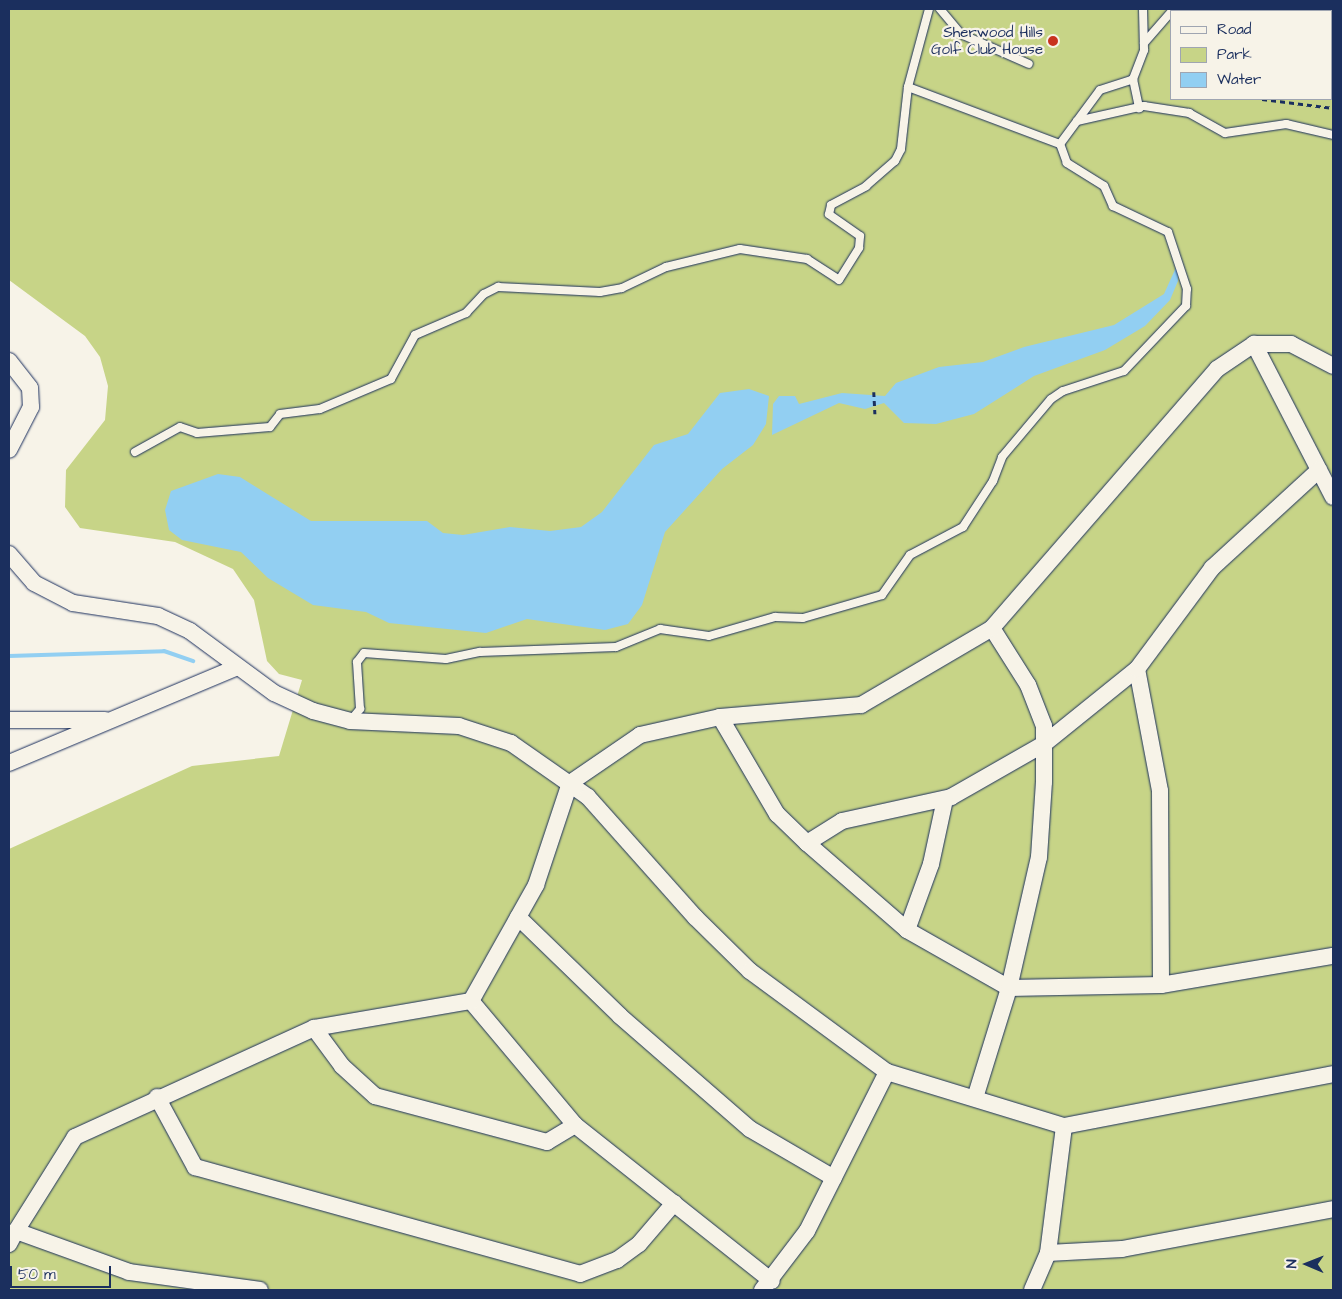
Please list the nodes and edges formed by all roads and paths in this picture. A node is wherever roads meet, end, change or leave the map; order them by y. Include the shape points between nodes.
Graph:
1 (929, 9) edge
2 (940, 9) edge
3 (1143, 9) edge
4 (1170, 13) edge
5 (1144, 43) junction
6 (1029, 64) dead end
7 (1133, 79) junction
8 (908, 87) junction
9 (1270, 100) edge
10 (1139, 108) junction
11 (1333, 108) edge
12 (1077, 121) junction
13 (1333, 135) edge
14 (1060, 144) junction
15 (1254, 344) junction
16 (9, 361) edge
17 (1333, 366) edge
18 (874, 392) dead end
19 (875, 414) dead end
20 (9, 450) edge
21 (135, 452) dead end
22 (1320, 470) junction
23 (1333, 498) edge
24 (12, 565) edge
25 (992, 628) junction
26 (238, 667) junction
27 (1137, 669) junction
28 (720, 717) junction
29 (9, 720) edge
30 (112, 720) junction
31 (350, 721) junction
32 (1044, 744) junction
33 (9, 763) edge
34 (570, 783) junction
35 (945, 799) junction
36 (806, 843) junction
37 (518, 917) junction
38 (907, 930) junction
39 (1333, 956) edge
40 (1161, 985) junction
41 (1009, 988) junction
42 (471, 1001) junction
43 (314, 1028) junction
44 (887, 1072) junction
45 (1333, 1074) edge
46 (157, 1097) junction
47 (975, 1098) junction
48 (575, 1125) junction
49 (1064, 1126) junction
50 (834, 1178) junction
51 (674, 1203) junction
52 (1333, 1209) edge
53 (12, 1238) edge
54 (1048, 1253) junction
55 (767, 1285) edge
56 (260, 1290) edge
57 (1032, 1290) edge

1 - 8 lane
2 - 6 lane via 961,34
3 - 5 lane
4 - 5 lane
5 - 7 lane
7 - 10 lane
7 - 12 lane via 1100,90
8 - 14 lane
8 - 21 lane via 901,150 895,161 866,186 831,205 829,214 860,236 859,248 840,280 807,259 740,249 666,267 622,288 600,292 498,287 484,294 466,313 415,335 391,379 320,409 280,414 270,427 197,433 180,427
9 - 11 path
10 - 12 lane
10 - 13 lane via 1189,113 1225,133 1286,124
12 - 14 lane
14 - 31 lane via 1067,163 1104,186 1113,206 1168,232 1187,289 1186,306 1124,371 1063,390 1051,399 1002,457 993,481 964,527 910,555 890,589 872,601 803,618 775,617 709,636 660,629 616,647 480,652 446,659 364,654 357,662 360,709
15 - 17 street via 1291,344
15 - 22 street
15 - 25 street via 1217,369
16 - 20 street via 30,388 31,407
18 - 19 path
22 - 23 street
22 - 27 street via 1212,568
24 - 26 street via 34,583 73,603 166,620 190,631
25 - 28 street via 861,705
25 - 32 street via 1028,685 1044,726
26 - 30 street
26 - 31 street via 274,693
27 - 32 street
27 - 40 street via 1160,791
28 - 34 street via 640,735
28 - 36 street via 777,814
29 - 30 street
30 - 33 street
31 - 34 street via 459,726 511,743
32 - 35 street
32 - 41 street via 1039,857
34 - 37 street via 536,885
34 - 44 street via 750,971
35 - 36 street via 842,821
35 - 38 street via 931,864
36 - 38 street
37 - 42 street
37 - 50 street via 620,1016 750,1129
38 - 41 street
39 - 40 street
40 - 41 street
41 - 47 street
42 - 43 street
42 - 48 street
43 - 46 street
43 - 48 street via 342,1066 375,1096 548,1142
44 - 47 street
44 - 50 street
45 - 49 street
46 - 51 street via 195,1167 580,1274 617,1260 639,1244
46 - 53 street via 74,1137
47 - 49 street
48 - 51 street
49 - 54 street
50 - 55 street via 807,1232
51 - 55 street
52 - 54 street via 1122,1249
53 - 56 street via 129,1272
54 - 57 street

